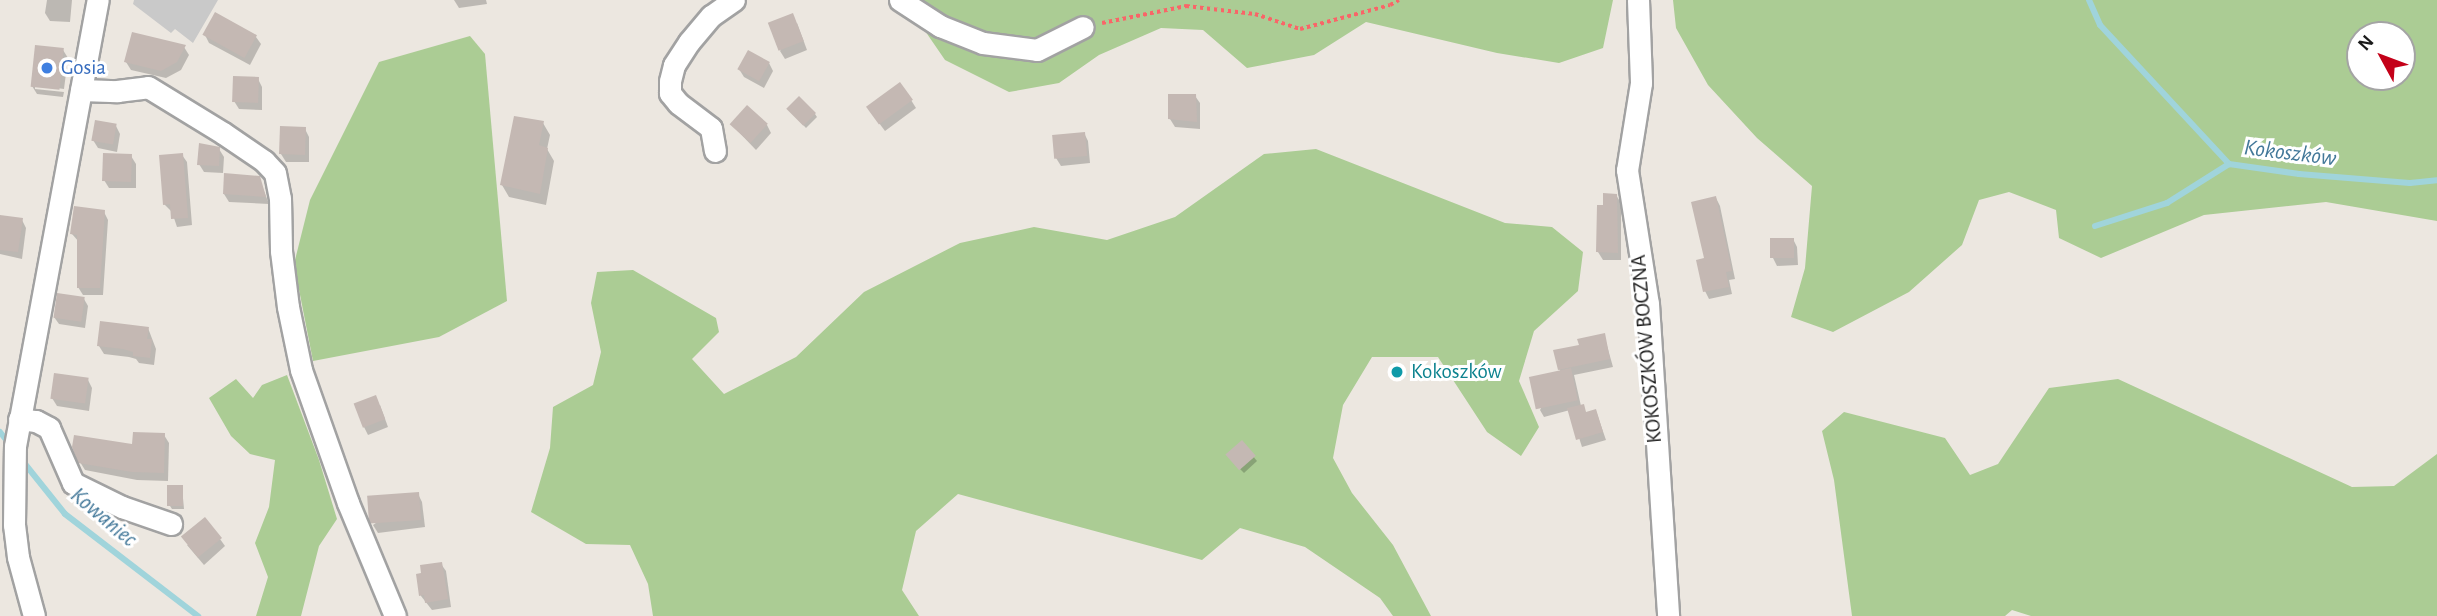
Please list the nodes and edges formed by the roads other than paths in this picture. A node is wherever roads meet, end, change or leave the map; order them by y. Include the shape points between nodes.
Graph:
1 (98, 0) edge
2 (734, 0) edge
3 (901, 0) edge
4 (1638, 0) edge
5 (1083, 27) road end
6 (81, 90) junction
7 (715, 151) dead end
8 (20, 416) junction
9 (6, 498) edge
10 (171, 524) dead end
11 (34, 616) edge
12 (395, 616) edge
13 (1668, 616) edge

1 - 6 street
2 - 7 street via 711,16 689,42 670,81 670,93 678,103 711,128
3 - 5 street via 940,26 983,43 1037,50
4 - 13 street, KOKOSZKÓW BOCZNA via 1642,83 1627,170 1648,304
6 - 8 street
6 - 12 street via 117,92 148,87 223,133 275,173 286,293 301,370 348,503
8 - 9 street
8 - 10 street via 49,428 73,483
9 - 11 street

